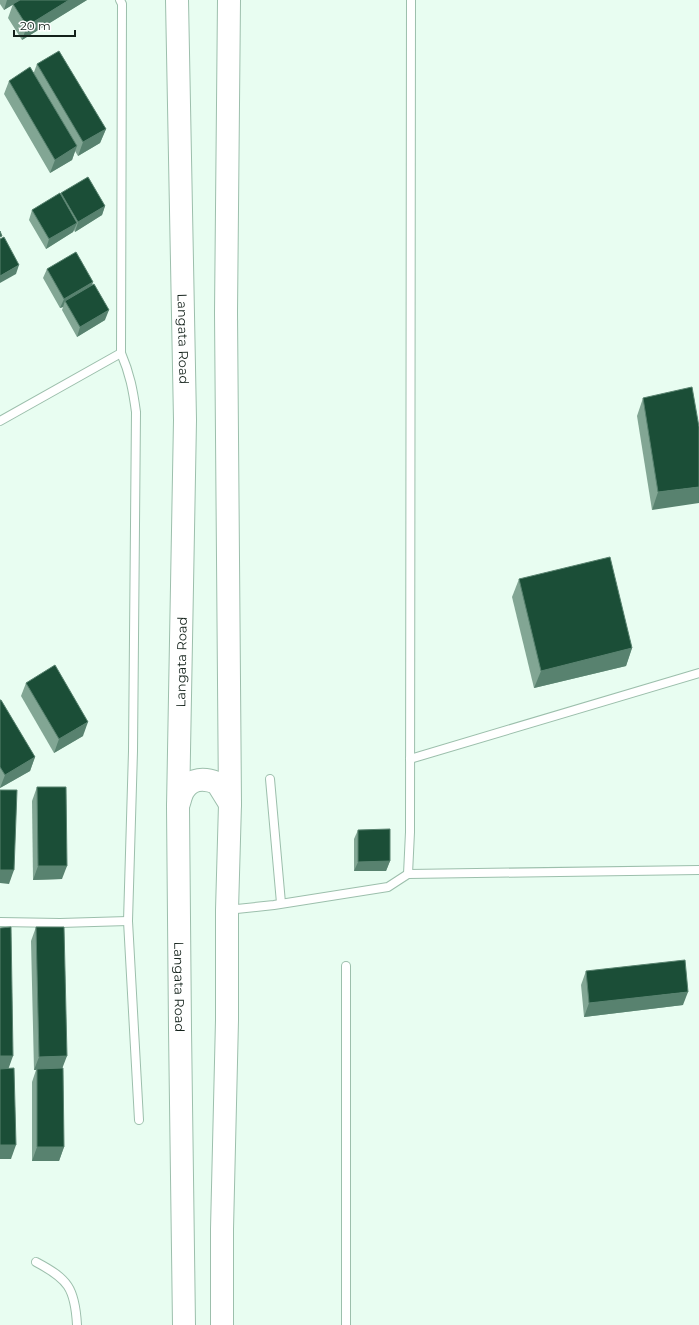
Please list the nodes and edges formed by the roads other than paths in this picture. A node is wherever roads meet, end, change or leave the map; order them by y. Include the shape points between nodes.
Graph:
1 (120, 0) edge
2 (178, 0) edge
3 (229, 0) edge
4 (411, 0) edge
5 (121, 353) junction
6 (0, 421) edge
7 (699, 672) edge
8 (410, 759) junction
9 (270, 779) dead end
10 (230, 804) junction
11 (178, 807) junction
12 (699, 870) edge
13 (408, 874) junction
14 (281, 903) junction
15 (227, 910) junction
16 (128, 921) junction
17 (0, 922) edge
18 (346, 966) dead end
19 (138, 1120) dead end
20 (36, 1262) dead end
21 (77, 1325) edge
22 (184, 1325) edge
23 (222, 1325) edge
24 (346, 1325) edge

1 - 5 lane
2 - 11 main road, Langata Road via 185,420
3 - 10 main road via 226,321
4 - 8 lane
5 - 6 lane
5 - 16 lane via 129,372 136,412 133,751
7 - 8 lane
8 - 13 lane
9 - 14 lane
10 - 11 main road via 217,783 201,779 184,789
10 - 15 main road
11 - 22 main road, Langata Road
12 - 13 lane
13 - 14 lane via 388,887
14 - 15 lane
15 - 23 main road
16 - 17 lane
16 - 19 lane
18 - 24 lane
20 - 21 lane via 65,1280 72,1290

